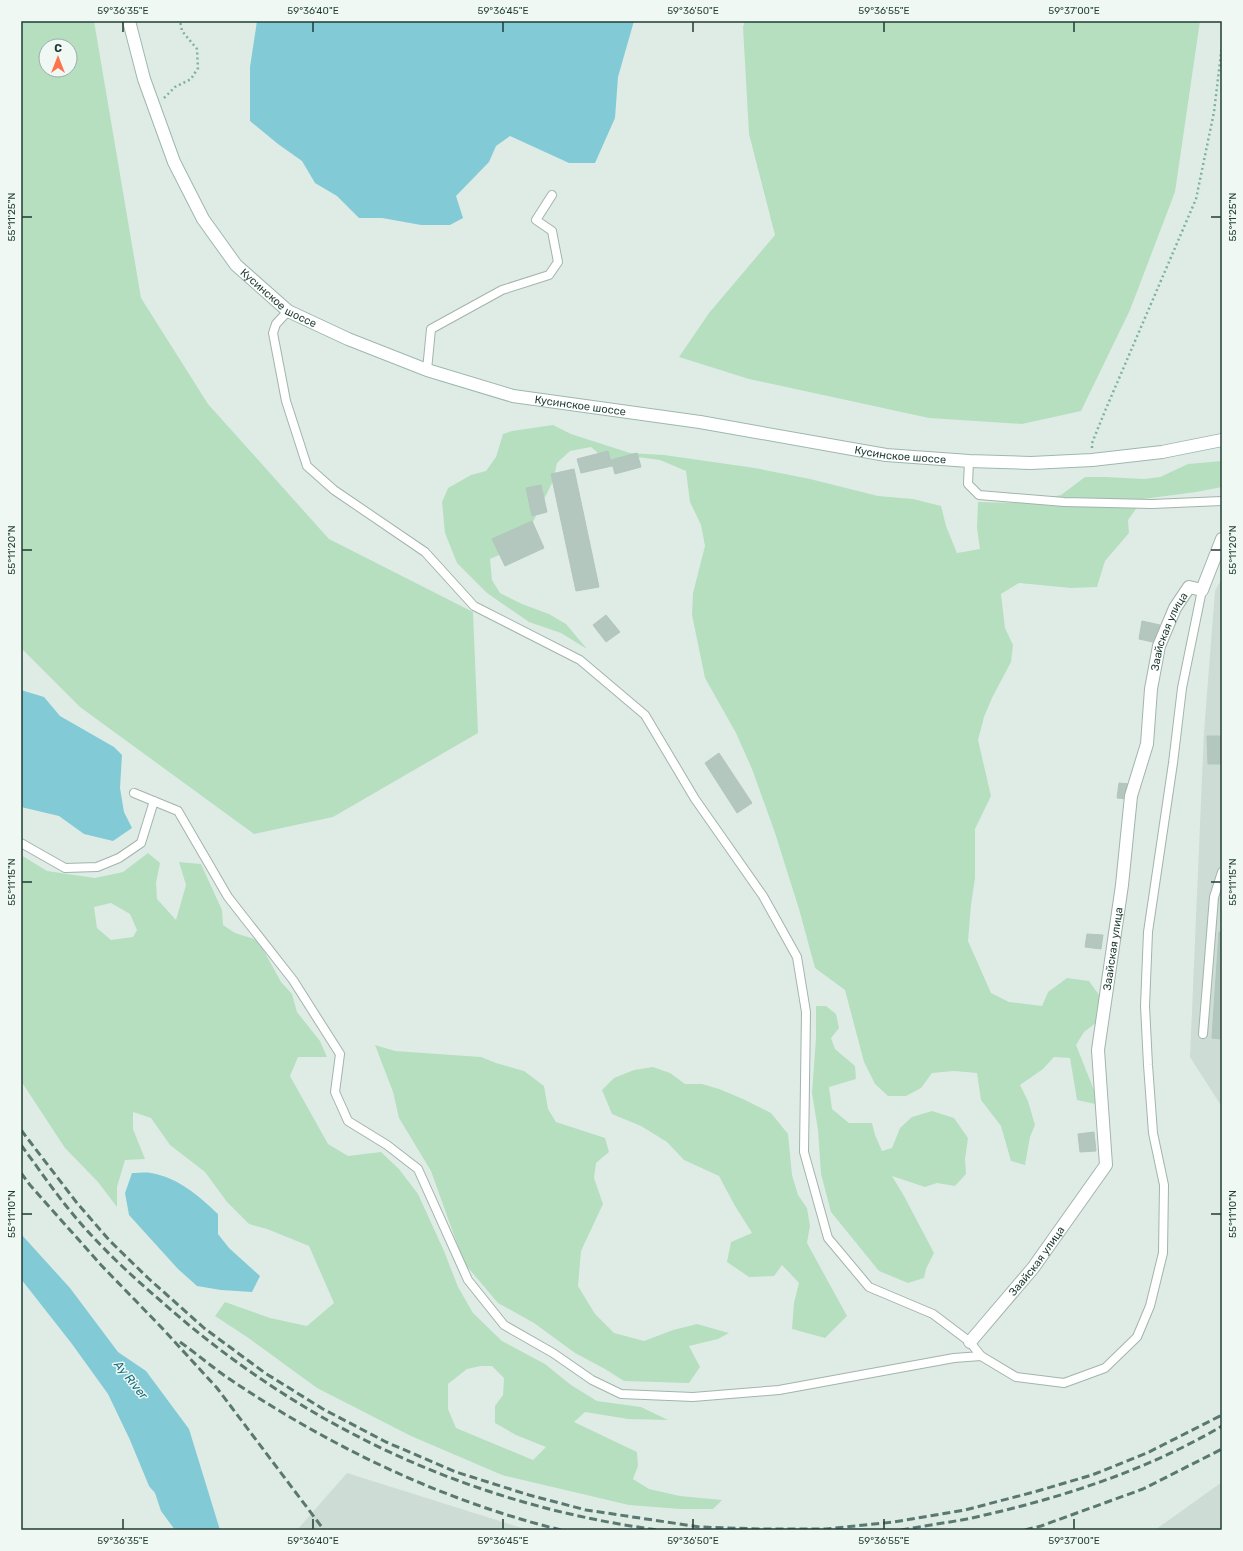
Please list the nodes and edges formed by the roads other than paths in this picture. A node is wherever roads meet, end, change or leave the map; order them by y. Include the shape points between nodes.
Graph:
1 (129, 21) edge
2 (552, 195) dead end
3 (288, 311) junction
4 (427, 370) junction
5 (1222, 440) edge
6 (969, 461) junction
7 (1222, 501) edge
8 (1222, 539) edge
9 (1202, 590) junction
10 (134, 793) dead end
11 (154, 801) junction
12 (21, 843) edge
13 (1222, 872) edge
14 (1203, 1034) dead end
15 (970, 1342) junction
16 (981, 1356) junction

1 - 3 main road, Кусинское шоссе via 144,79 174,162 203,219 236,265
2 - 4 lane via 536,220 552,231 558,262 549,275 502,290 431,329
3 - 4 main road, Кусинское шоссе via 348,339
3 - 15 lane via 276,324 273,333 286,401 308,466 334,490 425,552 474,606 580,660 645,715 695,799 763,896 797,957 806,1012 804,1152 828,1238 869,1287 933,1314
4 - 6 main road, Кусинское шоссе via 513,396 700,422 886,455
5 - 6 main road, Кусинское шоссе via 1162,452 1092,460 1032,463
6 - 7 lane via 968,484 979,495 1064,502 1136,504
8 - 9 main road, Заайская улица
9 - 15 main road, Заайская улица via 1189,587 1175,608 1159,646 1151,690 1147,744 1131,796 1122,885 1098,1050 1106,1165 1033,1268
9 - 16 lane via 1182,688 1148,932 1145,1006 1148,1065 1153,1133 1164,1185 1163,1253 1150,1306 1137,1337 1105,1368 1064,1383 1016,1377
10 - 11 lane
11 - 12 lane via 141,843 119,858 97,868 65,868
11 - 16 lane via 178,811 228,897 293,980 340,1054 335,1092 348,1121 387,1145 418,1169 468,1280 504,1325 592,1380 621,1394 693,1397 780,1390 954,1358
13 - 14 lane via 1214,897
15 - 16 lane

